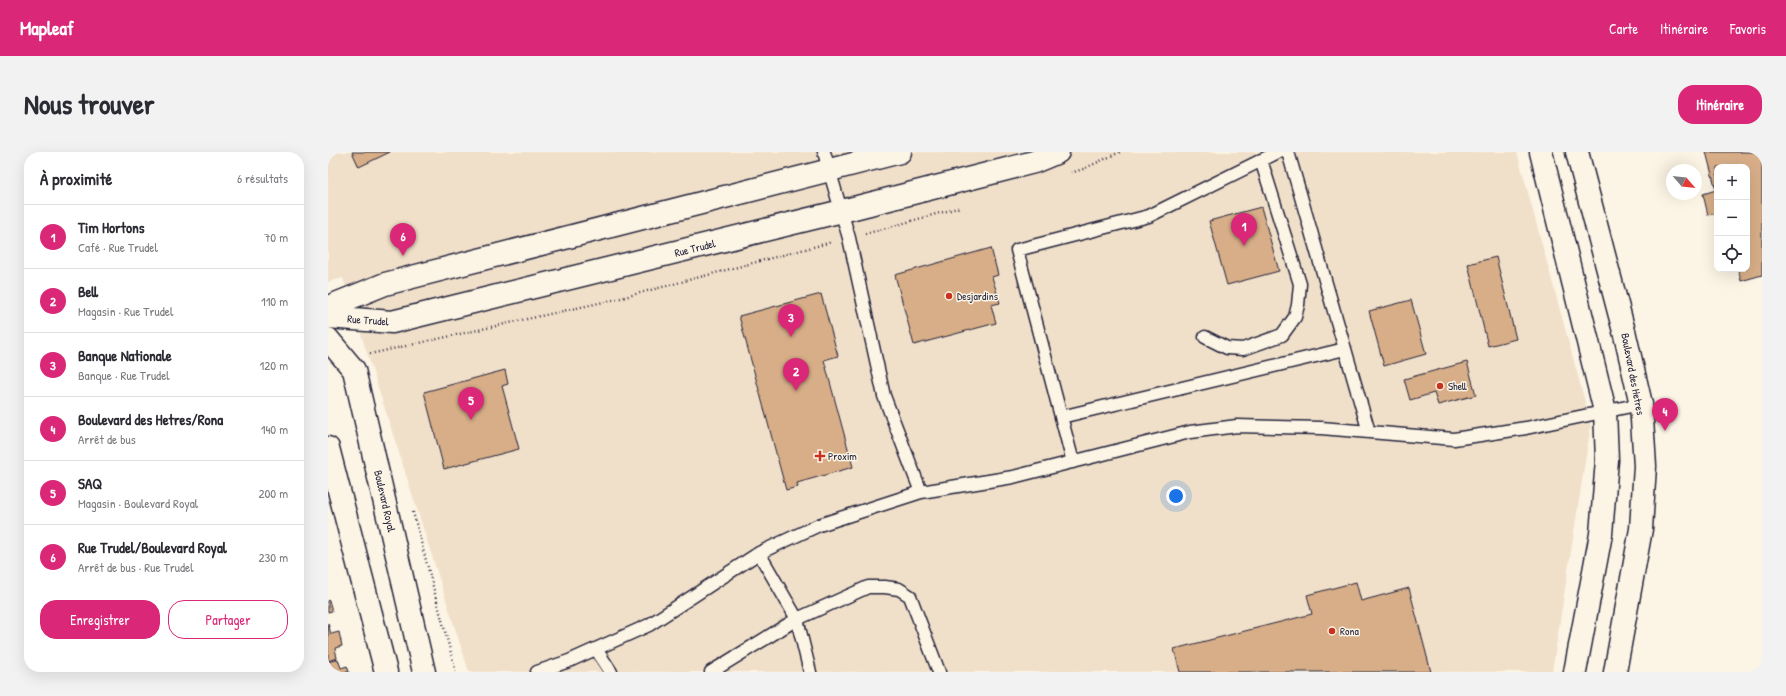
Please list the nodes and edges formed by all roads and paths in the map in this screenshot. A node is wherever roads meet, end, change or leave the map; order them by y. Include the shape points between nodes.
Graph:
1 (900, 152) edge
2 (1058, 152) edge
3 (1278, 152) edge
4 (1288, 152) edge
5 (1541, 152) edge
6 (1577, 152) edge
7 (1262, 160) junction
8 (827, 161) edge
9 (842, 211) junction
10 (820, 246) dead end
11 (328, 307) edge
12 (328, 317) edge
13 (1205, 337) dead end
14 (328, 339) edge
15 (1344, 349) junction
16 (369, 354) dead end
17 (1641, 404) junction
18 (1605, 411) junction
19 (1061, 417) junction
20 (1369, 432) junction
21 (328, 448) edge
22 (1072, 462) junction
23 (921, 492) junction
24 (759, 553) junction
25 (797, 619) junction
26 (596, 649) junction
27 (386, 672) edge
28 (424, 672) edge
29 (537, 672) edge
30 (611, 672) edge
31 (711, 672) edge
32 (810, 672) edge
33 (939, 672) edge
34 (1575, 672) edge
35 (1615, 672) edge

1 - 8 street, Rue Trudel
2 - 9 street, Rue Trudel via 1034,162
3 - 7 lane
4 - 15 lane
5 - 18 street
6 - 17 street, Boulevard des Hetres
7 - 13 lane via 1300,284 1295,317 1282,334 1243,349 1227,348
7 - 19 lane via 1150,216 1017,250
8 - 9 lane
8 - 11 street, Rue Trudel via 385,284
9 - 12 street, Rue Trudel via 392,322
9 - 23 lane via 884,396
10 - 16 path via 618,299
14 - 28 street, Boulevard Royal via 354,370
15 - 19 lane
15 - 20 lane
17 - 18 lane
17 - 35 street, Boulevard des Hetres via 1645,466 1641,529
18 - 20 lane via 1526,428 1454,438
18 - 34 street via 1607,460 1601,534
19 - 22 lane
20 - 22 lane via 1237,426 1190,432
21 - 27 street
22 - 23 lane via 1013,477
23 - 24 lane via 820,525
24 - 25 lane
24 - 26 lane via 649,625
25 - 31 lane
25 - 32 lane
25 - 33 lane via 868,588 899,589 910,596
26 - 29 lane
26 - 30 lane

